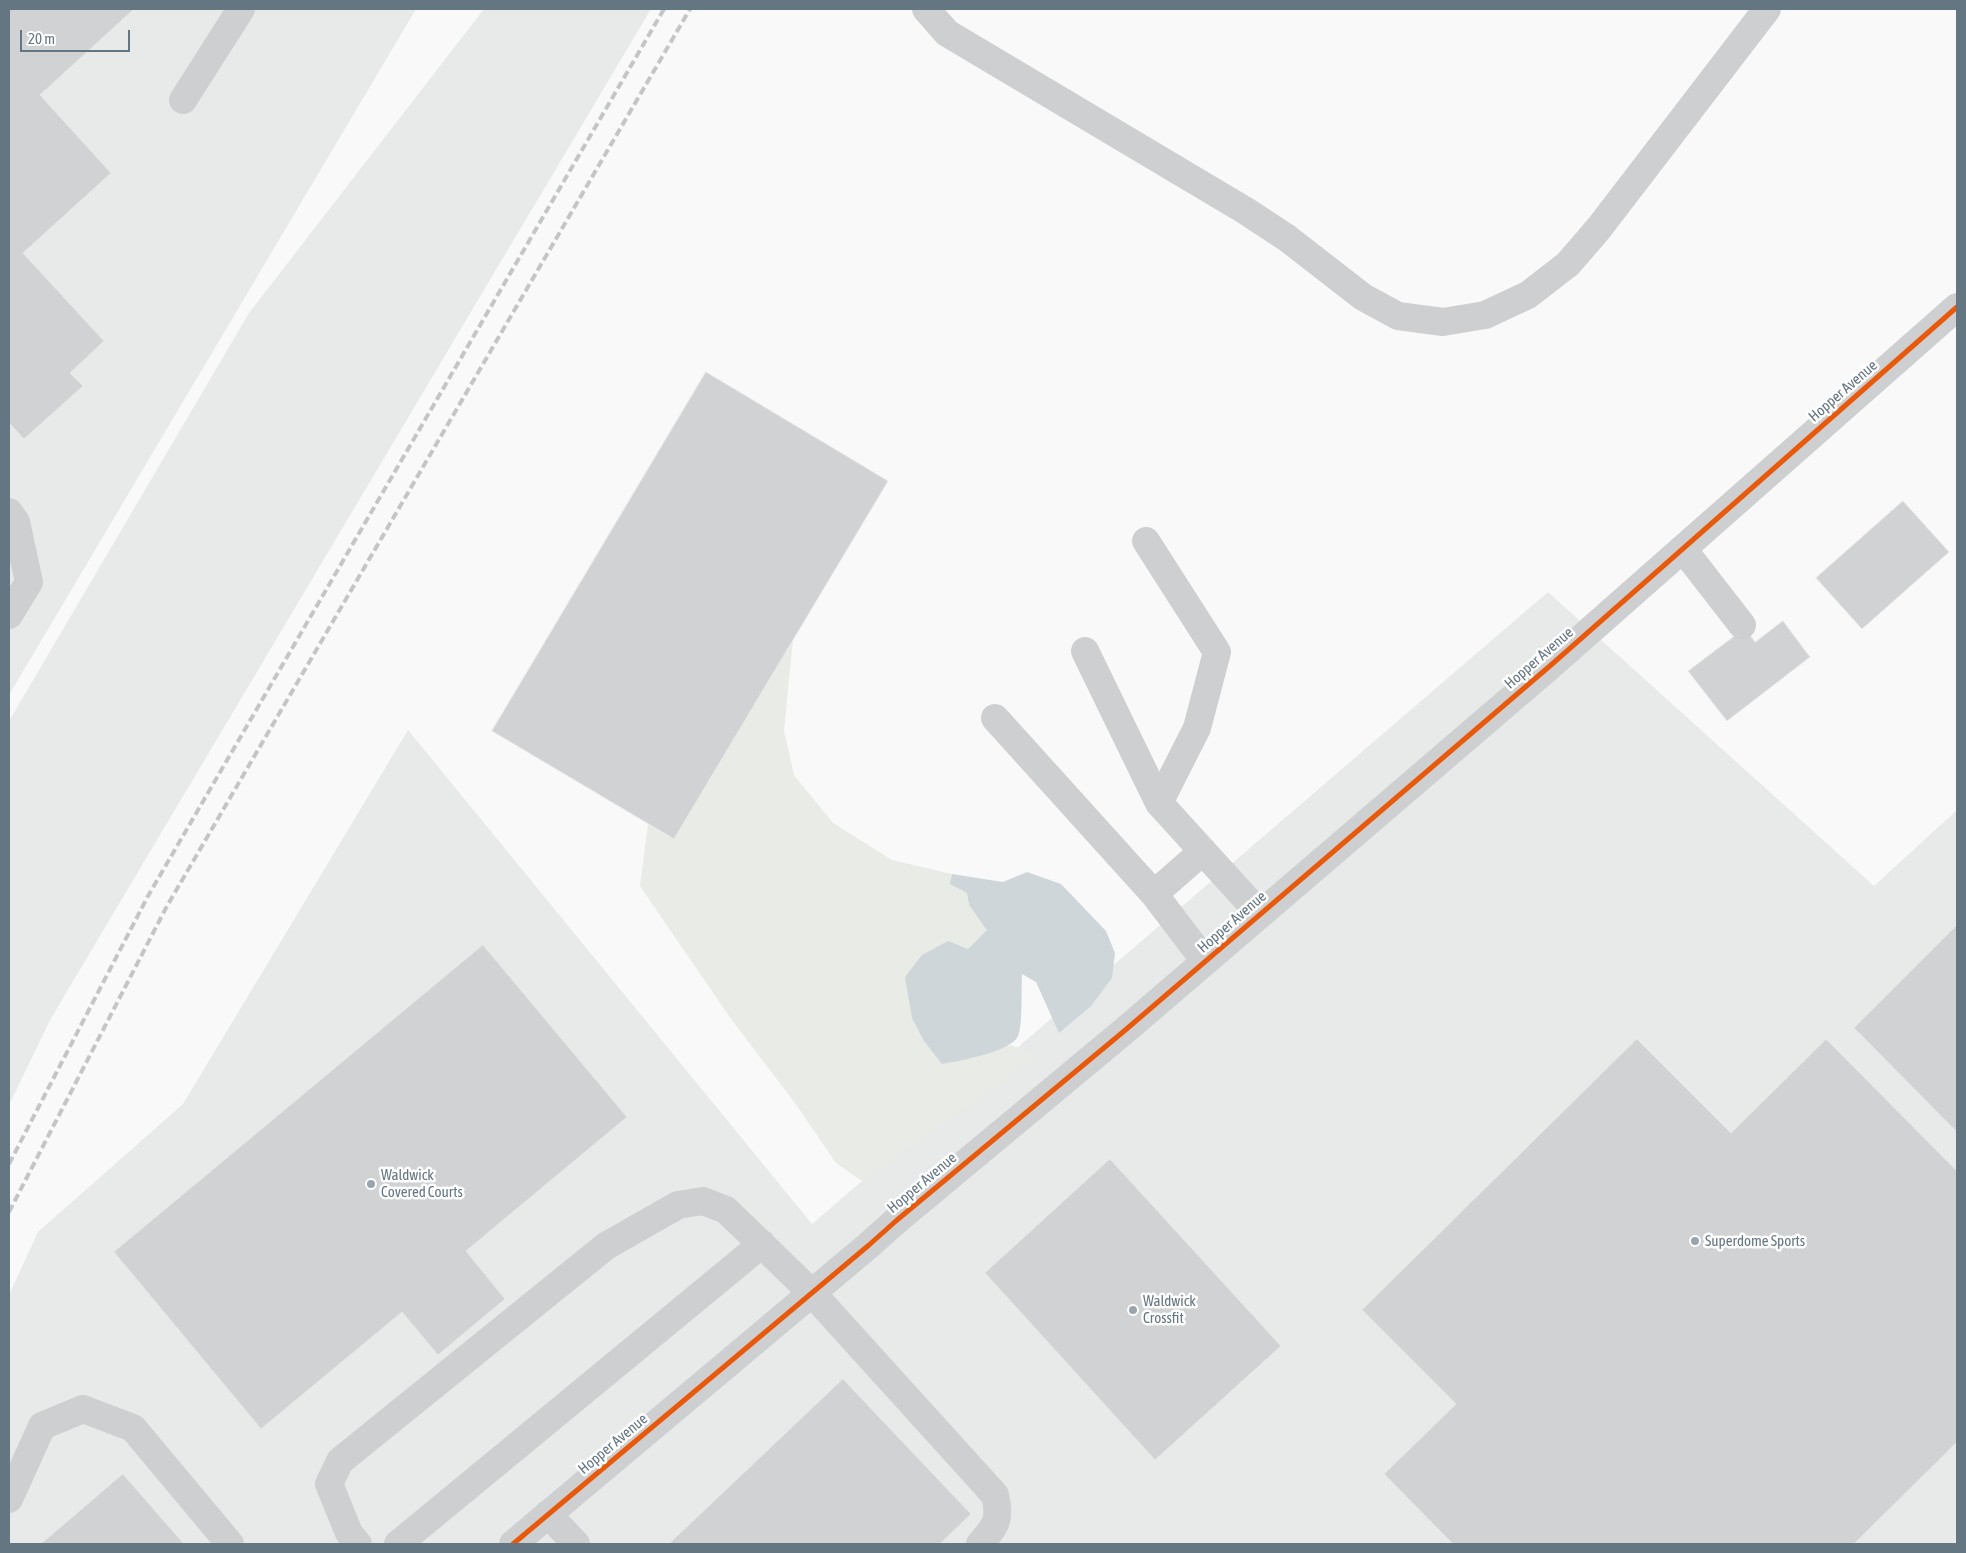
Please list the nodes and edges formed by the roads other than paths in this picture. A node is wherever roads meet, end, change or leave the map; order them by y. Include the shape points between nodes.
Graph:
1 (241, 9) edge
2 (926, 9) edge
3 (1767, 9) edge
4 (183, 100) dead end
5 (1957, 307) edge
6 (9, 512) edge
7 (1146, 541) dead end
8 (1683, 549) junction
9 (9, 615) edge
10 (1742, 625) dead end
11 (1085, 651) dead end
12 (995, 718) dead end
13 (1159, 803) junction
14 (1203, 851) junction
15 (1154, 894) junction
16 (1260, 914) junction
17 (1205, 962) junction
18 (762, 1244) junction
19 (812, 1293) junction
20 (9, 1499) edge
21 (548, 1514) junction
22 (230, 1544) edge
23 (358, 1544) edge
24 (398, 1544) edge
25 (513, 1544) edge
26 (576, 1544) edge
27 (980, 1544) edge

1 - 4 street
2 - 3 street via 947,33 1246,211 1287,238 1363,297 1398,316 1443,322 1485,315 1528,295 1568,264
5 - 8 street, Hopper Avenue
6 - 9 street via 16,522 29,582
7 - 13 street via 1218,652 1198,728
8 - 10 street
8 - 16 street, Hopper Avenue
11 - 13 street
12 - 15 street
13 - 14 street
14 - 15 street
14 - 16 street
15 - 17 street
16 - 17 street, Hopper Avenue
17 - 19 street, Hopper Avenue
18 - 19 street
18 - 23 street via 726,1210 703,1201 678,1205 606,1246 340,1461 329,1484 349,1534
18 - 24 street
19 - 21 street, Hopper Avenue
19 - 27 street via 995,1495 999,1511 993,1530
20 - 22 street via 42,1426 83,1409 133,1428
21 - 25 street, Hopper Avenue
21 - 26 street

